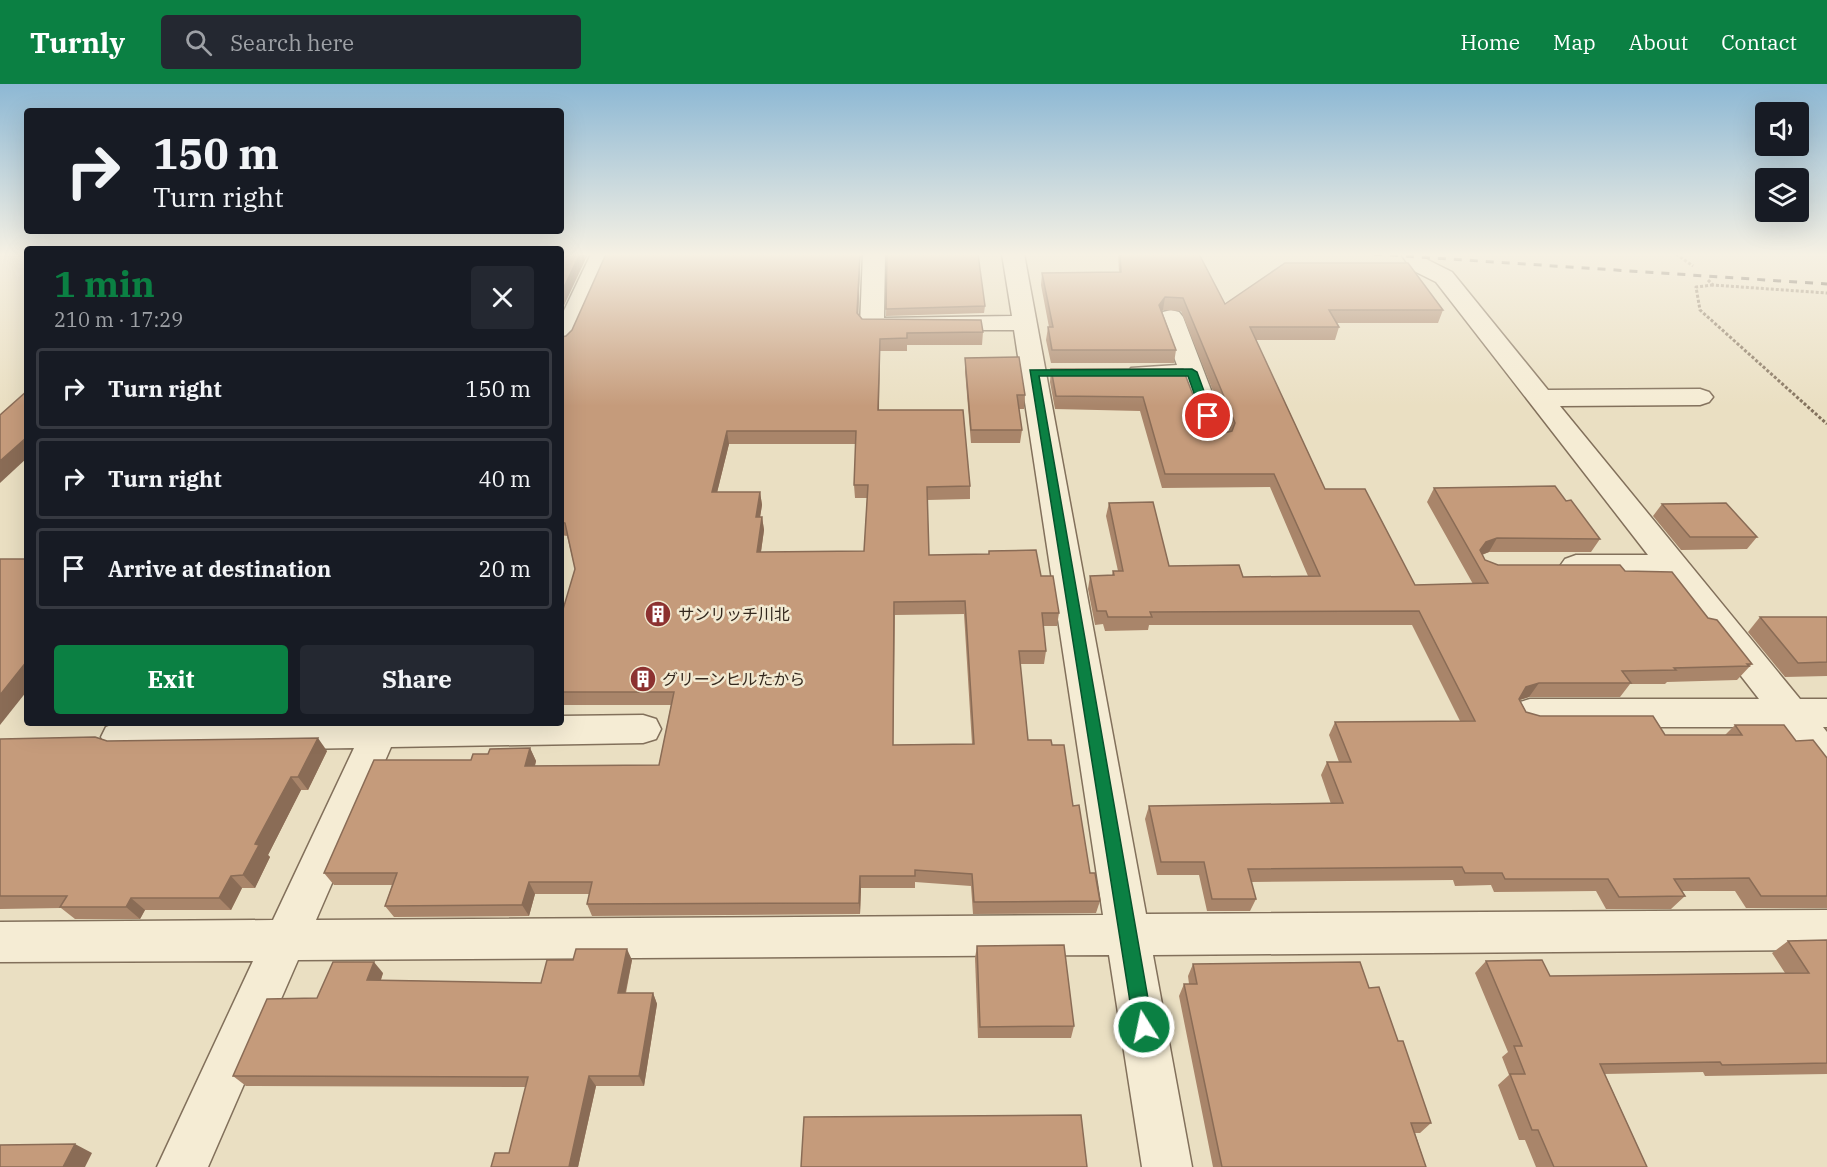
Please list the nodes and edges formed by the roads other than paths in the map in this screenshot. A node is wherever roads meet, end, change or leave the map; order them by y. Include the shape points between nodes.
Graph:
1 (578, 305) edge
2 (873, 305) edge
3 (1022, 305) edge
4 (1466, 305) edge
5 (1171, 317) edge
6 (1025, 323) junction
7 (564, 336) edge
8 (1192, 372) junction
9 (1113, 373) edge
10 (1700, 397) dead end
11 (1541, 398) junction
12 (1216, 437) edge
13 (1547, 565) edge
14 (1672, 566) junction
15 (1530, 713) edge
16 (1791, 713) junction
17 (1827, 713) edge
18 (382, 728) edge
19 (642, 729) dead end
20 (118, 737) dead end
21 (1827, 759) edge
22 (1827, 930) edge
23 (1128, 934) junction
24 (283, 941) junction
25 (0, 942) edge
26 (182, 1167) edge
27 (1167, 1167) edge

1 - 7 street
2 - 6 street via 872,325
3 - 6 street
4 - 11 street
5 - 8 street
6 - 23 street via 1045,373
8 - 9 street
8 - 12 street
10 - 11 street
11 - 14 street
13 - 14 street
14 - 16 street
15 - 16 street
16 - 17 street
16 - 21 street
18 - 19 street
18 - 20 street
18 - 24 street
22 - 23 street
23 - 24 street
23 - 27 street
24 - 25 street
24 - 26 street

